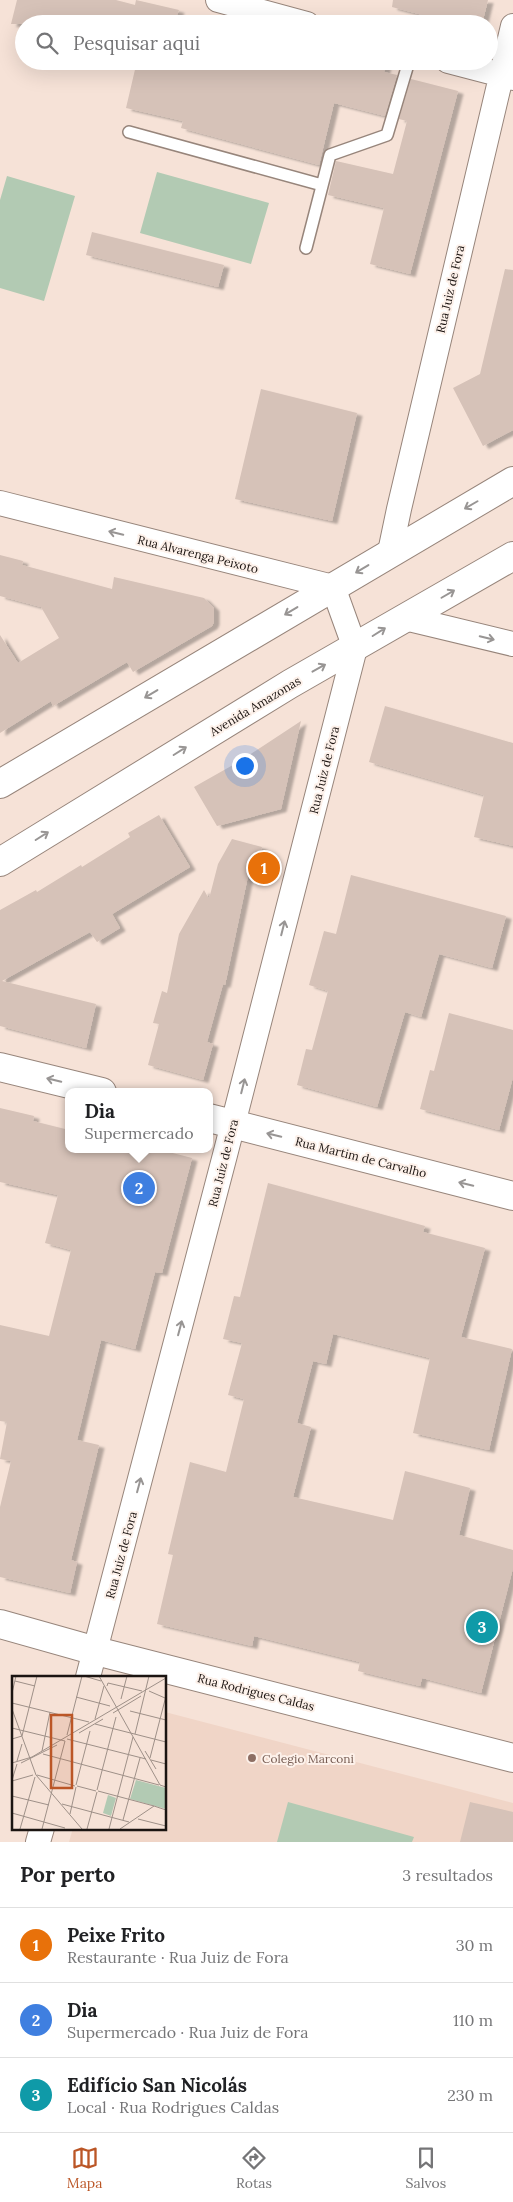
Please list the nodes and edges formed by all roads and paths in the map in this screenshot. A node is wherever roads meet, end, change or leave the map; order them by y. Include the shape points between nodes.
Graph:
1 (218, 0) edge
2 (274, 15) edge
3 (513, 26) edge
4 (406, 70) edge
5 (481, 70) edge
6 (507, 77) edge
7 (129, 132) dead end
8 (322, 185) junction
9 (306, 248) dead end
10 (513, 481) edge
11 (0, 503) edge
12 (390, 552) junction
13 (513, 556) edge
14 (333, 586) junction
15 (406, 618) junction
16 (513, 644) edge
17 (355, 648) junction
18 (0, 784) edge
19 (0, 862) edge
20 (0, 1066) edge
21 (86, 1088) edge
22 (221, 1122) edge
23 (513, 1196) edge
24 (0, 1624) edge
25 (96, 1651) junction
26 (88, 1676) edge
27 (513, 1758) edge

1 - 2 street
3 - 6 street, Rua Juiz de Fora
4 - 8 lane via 387,134 330,155
5 - 6 street
6 - 12 street, Rua Juiz de Fora
7 - 8 lane
8 - 9 lane
10 -> 12 main road
14 -> 11 street, Rua Alvarenga Peixoto
12 -> 14 main road
15 -> 13 main road, Avenida Amazonas
14 - 17 street
14 -> 18 main road
15 -> 16 street
17 -> 15 main road, Avenida Amazonas
19 -> 17 main road, Avenida Amazonas via 290,684
22 -> 17 street, Rua Juiz de Fora
21 -> 20 main road
23 -> 22 main road, Rua Martim de Carvalho
25 -> 22 street, Rua Juiz de Fora
24 - 25 main road, Rua Rodrigues Caldas
25 - 26 street, Rua Juiz de Fora
25 - 27 main road, Rua Rodrigues Caldas

